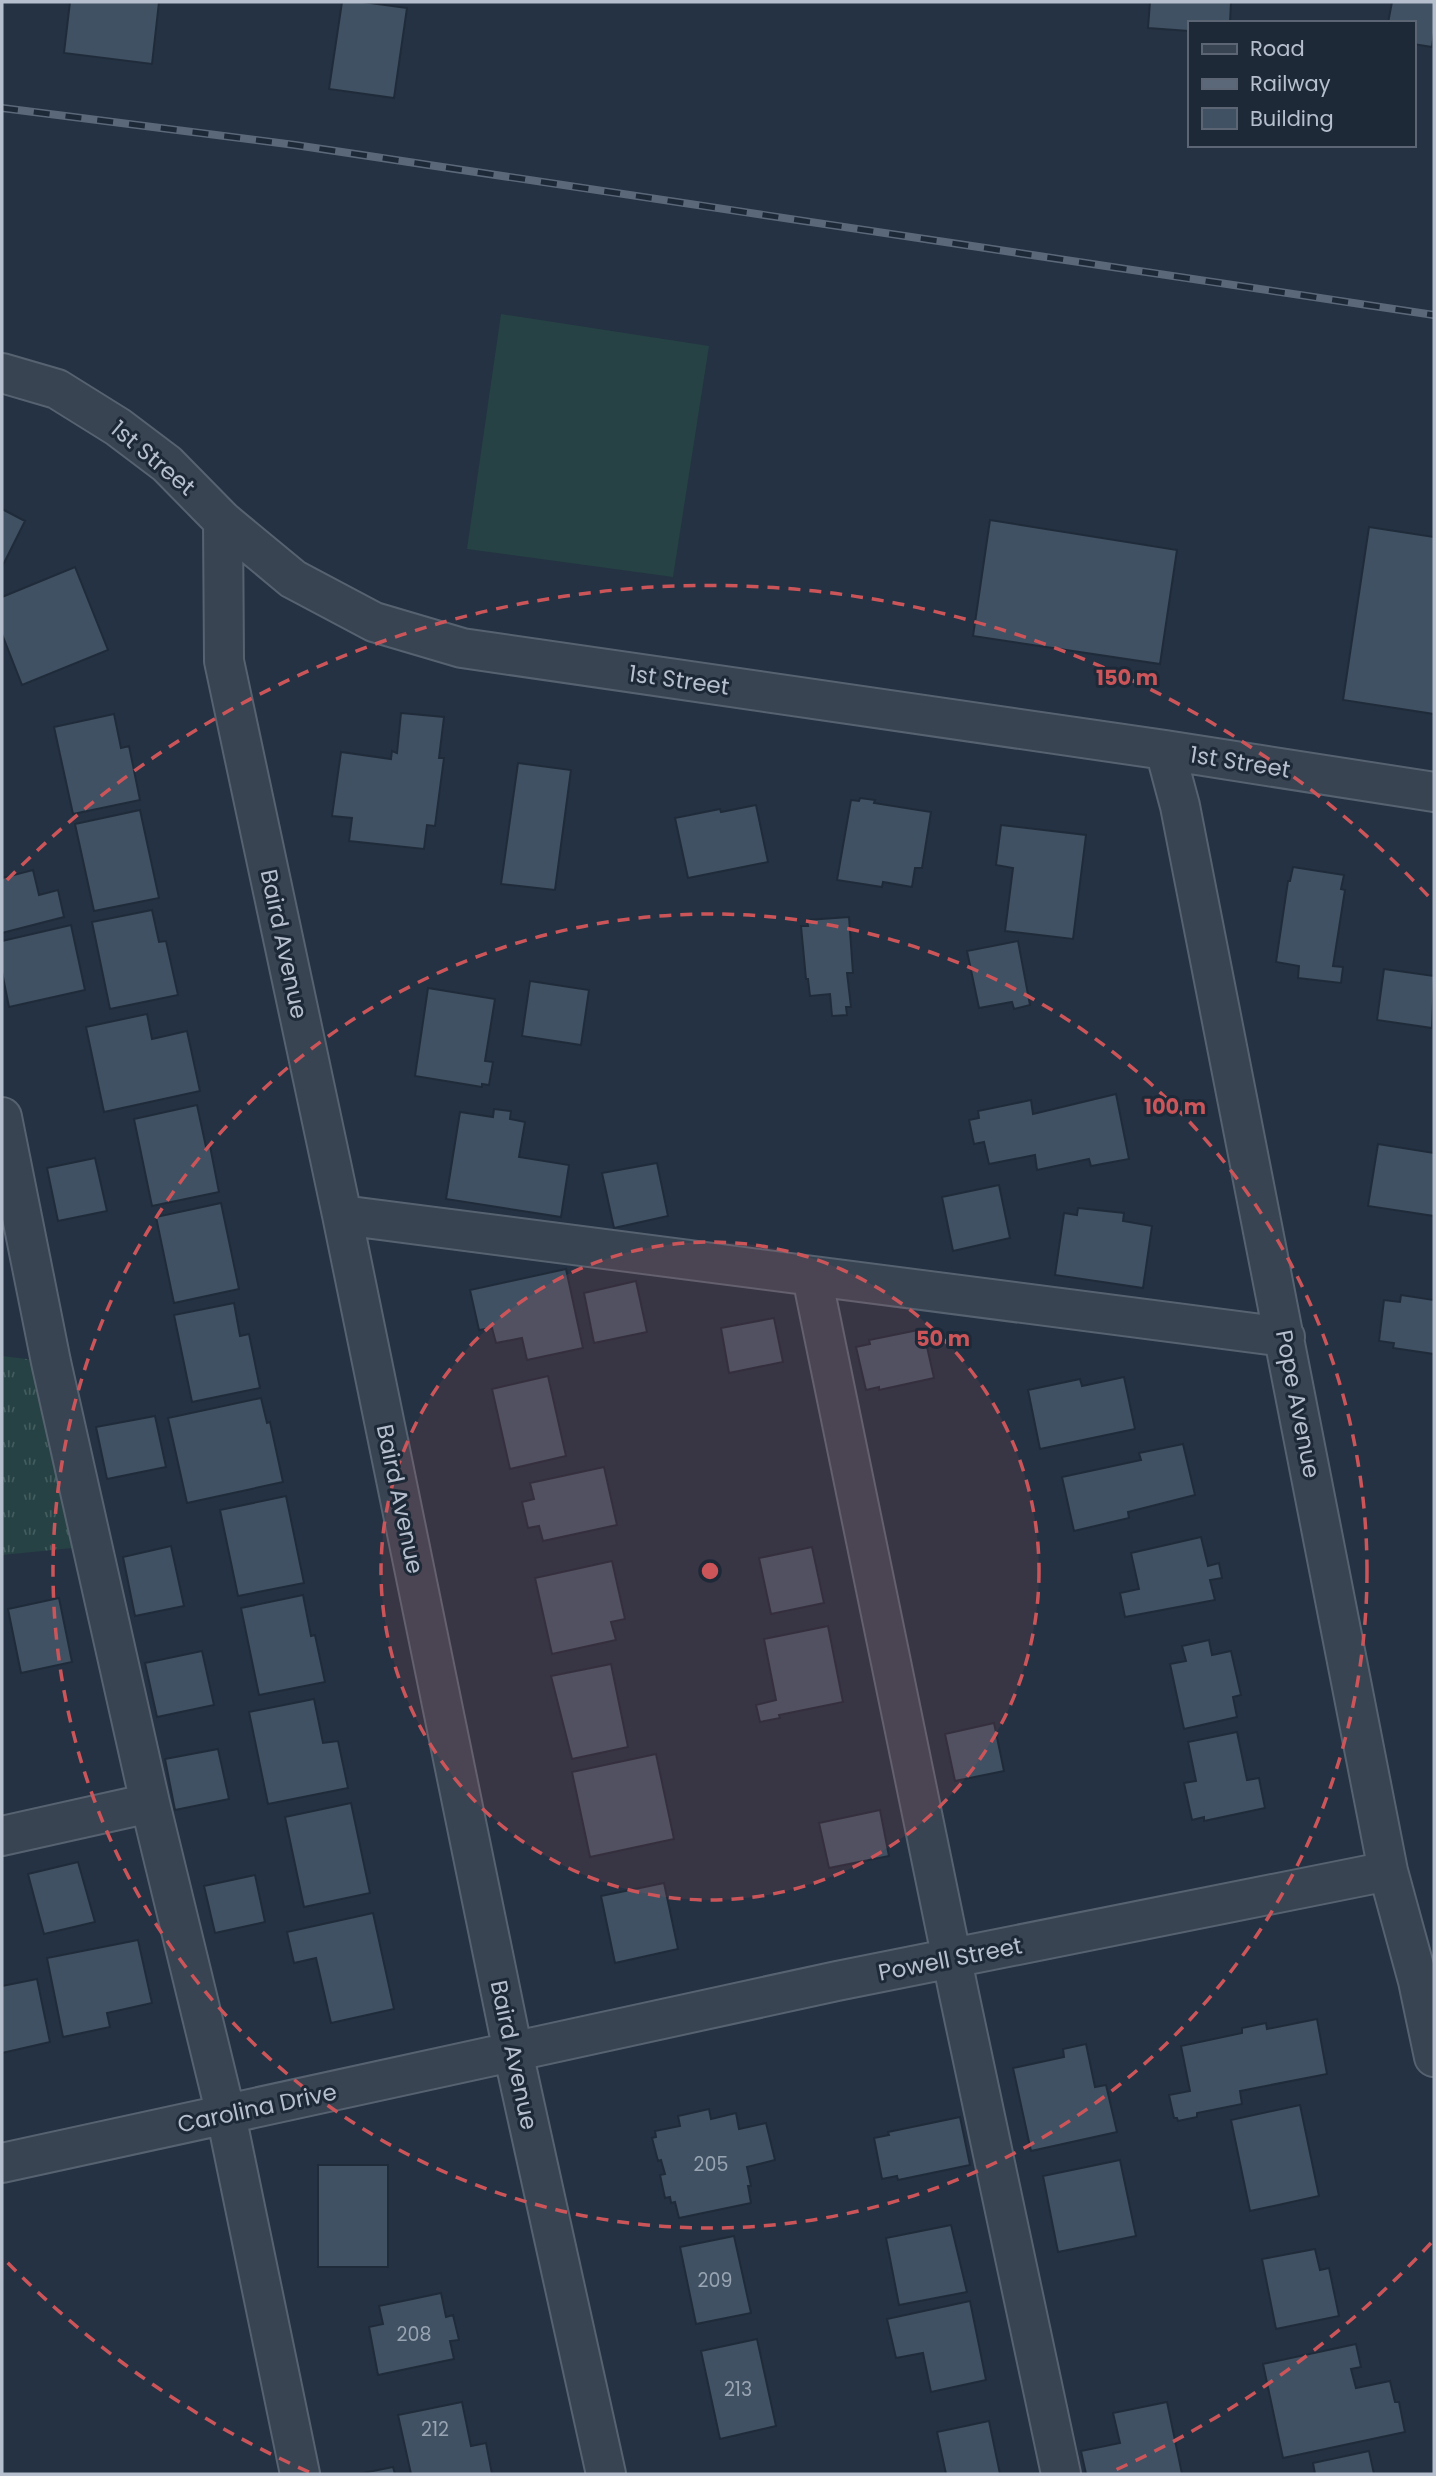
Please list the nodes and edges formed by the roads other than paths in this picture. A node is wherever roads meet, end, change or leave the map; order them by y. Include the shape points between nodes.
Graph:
1 (2, 373) edge
2 (223, 521) junction
3 (1165, 750) junction
4 (1434, 792) edge
5 (2, 1117) edge
6 (342, 1215) junction
7 (811, 1277) junction
8 (1285, 1337) junction
9 (150, 1803) junction
10 (2, 1836) edge
11 (1388, 1871) junction
12 (952, 1959) junction
13 (1426, 1979) edge
14 (513, 2052) junction
15 (1434, 2057) edge
16 (226, 2115) junction
17 (2, 2163) edge
18 (300, 2474) edge
19 (606, 2474) edge
20 (1061, 2474) edge

1 - 2 street, 1st Street via 58,389 118,427 167,464
2 - 3 street, 1st Street via 293,579 374,622 462,648
2 - 6 street, Baird Avenue via 224,661
3 - 4 street, 1st Street
3 - 8 street, Pope Avenue
5 - 9 street via 51,1362
6 - 7 street
6 - 14 street, Baird Avenue
7 - 8 street
7 - 12 street
8 - 11 street, Pope Avenue
9 - 10 street
9 - 16 street
11 - 12 street, Powell Street
11 - 13 street, Pope Avenue
12 - 14 street, Powell Street
12 - 20 street
13 - 15 street, Pope Avenue
14 - 16 street, Carolina Drive
14 - 19 street, Baird Avenue
16 - 17 street, Carolina Drive
16 - 18 street

